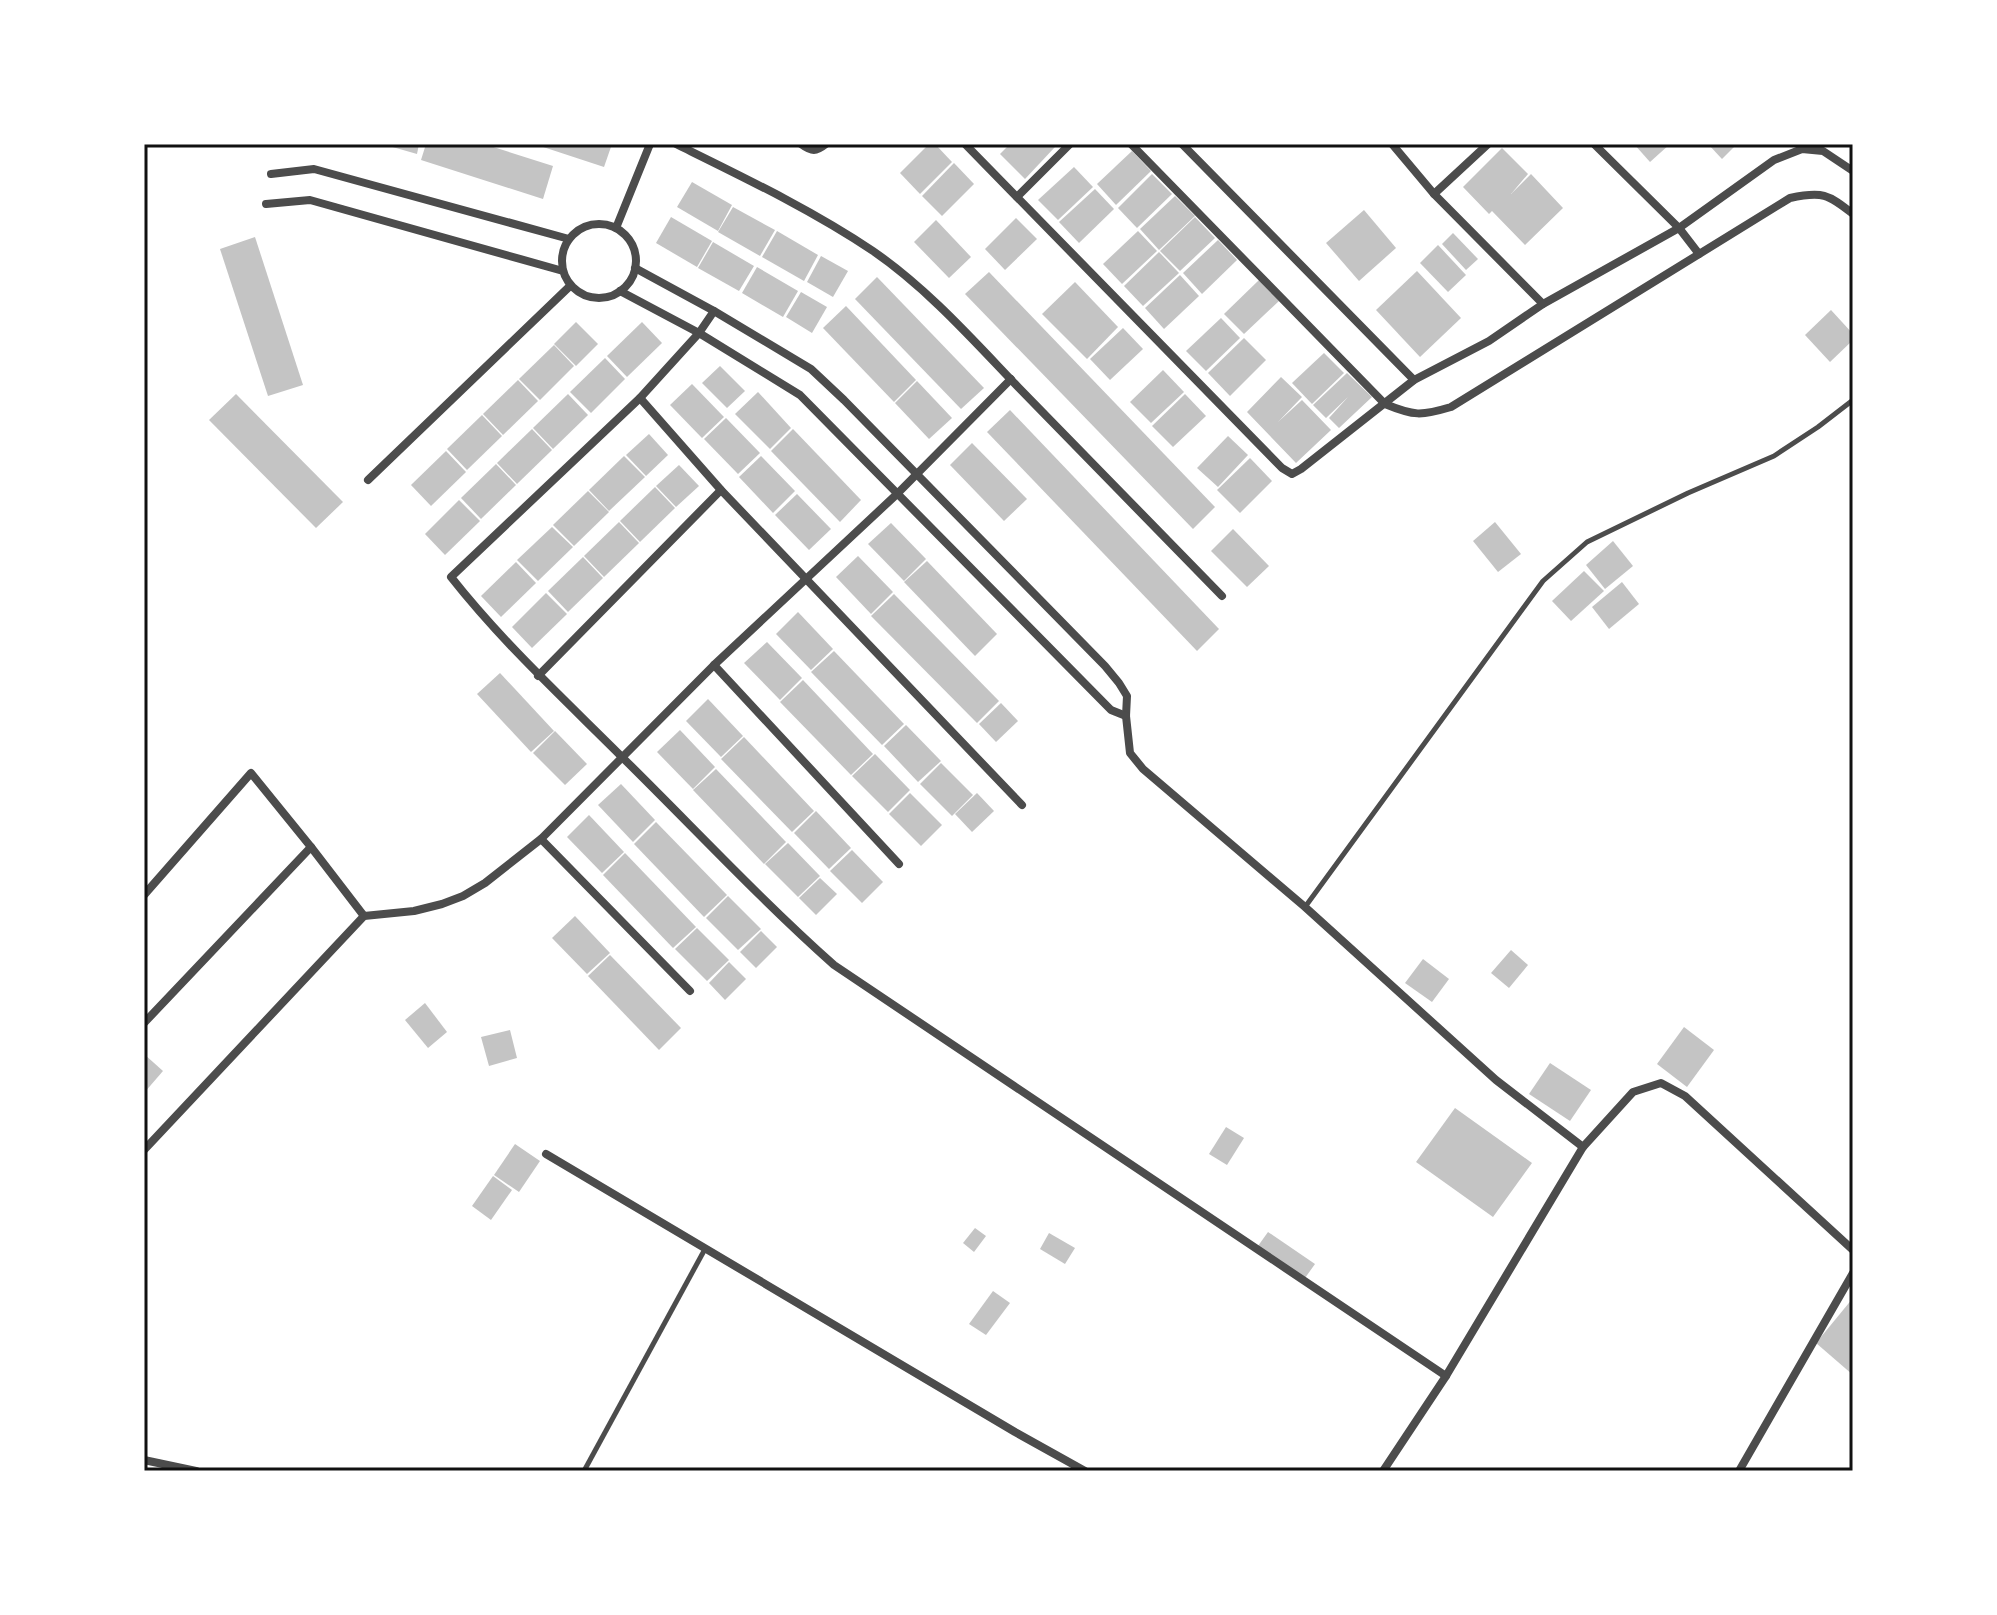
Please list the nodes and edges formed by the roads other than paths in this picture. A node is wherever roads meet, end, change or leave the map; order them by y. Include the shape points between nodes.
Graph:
1 (650, 144) edge
2 (676, 144) edge
3 (801, 144) edge
4 (826, 144) edge
5 (965, 144) edge
6 (1070, 144) edge
7 (1131, 144) edge
8 (1182, 144) edge
9 (1392, 144) edge
10 (1488, 144) edge
11 (1594, 144) edge
12 (1800, 146) edge
13 (1851, 165) edge
14 (271, 174) dead end
15 (1434, 194) junction
16 (1017, 197) junction
17 (266, 204) dead end
18 (1853, 214) edge
19 (616, 228) junction
20 (1679, 228) junction
21 (569, 239) junction
22 (1699, 254) junction
23 (635, 268) junction
24 (563, 271) junction
25 (570, 286) junction
26 (620, 291) junction
27 (1543, 304) junction
28 (714, 311) junction
29 (699, 333) junction
30 (1011, 379) junction
31 (1414, 380) junction
32 (640, 398) junction
33 (1853, 400) edge
34 (1385, 404) junction
35 (917, 475) junction
36 (368, 480) dead end
37 (721, 490) junction
38 (897, 494) junction
39 (806, 580) junction
40 (1222, 596) dead end
41 (714, 665) junction
42 (538, 676) junction
43 (1126, 716) junction
44 (623, 757) junction
45 (1022, 805) dead end
46 (541, 839) junction
47 (311, 847) junction
48 (899, 864) dead end
49 (144, 895) edge
50 (1305, 907) junction
51 (364, 916) junction
52 (690, 991) dead end
53 (144, 1023) edge
54 (144, 1134) edge
55 (153, 1139) junction
56 (1583, 1147) junction
57 (144, 1150) edge
58 (546, 1154) dead end
59 (706, 1248) junction
60 (1853, 1250) edge
61 (1853, 1273) edge
62 (1446, 1376) junction
63 (144, 1460) edge
64 (196, 1471) edge
65 (584, 1471) edge
66 (1085, 1471) edge
67 (1383, 1471) edge
68 (1739, 1471) edge

1 - 19 street
2 - 30 street via 760,185 874,252 924,292
3 - 4 street via 818,151
5 - 16 street
6 - 16 street
7 - 34 street
8 - 31 street
9 - 15 street
10 - 15 street
11 - 20 street
12 - 13 street
12 - 20 street
14 - 21 street via 314,169
15 - 27 street
16 - 34 street via 1292,474
17 - 24 street via 310,200
18 - 22 street via 1834,199 1814,193 1790,198
19 - 21 street via 599,224 582,228
19 - 23 street via 632,245
20 - 22 street
20 - 27 street
21 - 24 street
22 - 34 street via 1451,407 1426,414
23 - 26 street
23 - 28 street
24 - 25 street
25 - 26 street via 593,298
25 - 36 street
26 - 29 street
27 - 31 street via 1489,341
28 - 29 street
28 - 35 street via 811,369
29 - 32 street
29 - 38 street via 800,395
30 - 35 street
30 - 40 street
31 - 34 street
32 - 37 street
32 - 42 street via 451,577
33 - 50 lane via 1774,456 1587,542 1543,581
35 - 38 street
35 - 43 street via 1105,666 1127,696
37 - 39 street
37 - 42 street
38 - 39 street
38 - 43 street via 1111,710
39 - 41 street
39 - 45 street
41 - 44 street
41 - 48 street
42 - 44 street
43 - 50 street via 1130,753 1143,769
44 - 46 street
44 - 62 street via 834,965
46 - 51 street via 463,896 414,911
46 - 52 street
47 - 49 street via 251,773
47 - 51 street
47 - 53 street
50 - 56 street via 1496,1080
51 - 55 street
54 - 55 street
55 - 57 street
56 - 60 street via 1633,1092 1661,1083 1685,1096
56 - 62 street
58 - 59 street
59 - 65 lane
59 - 66 street
61 - 68 street
62 - 67 street
63 - 64 street

